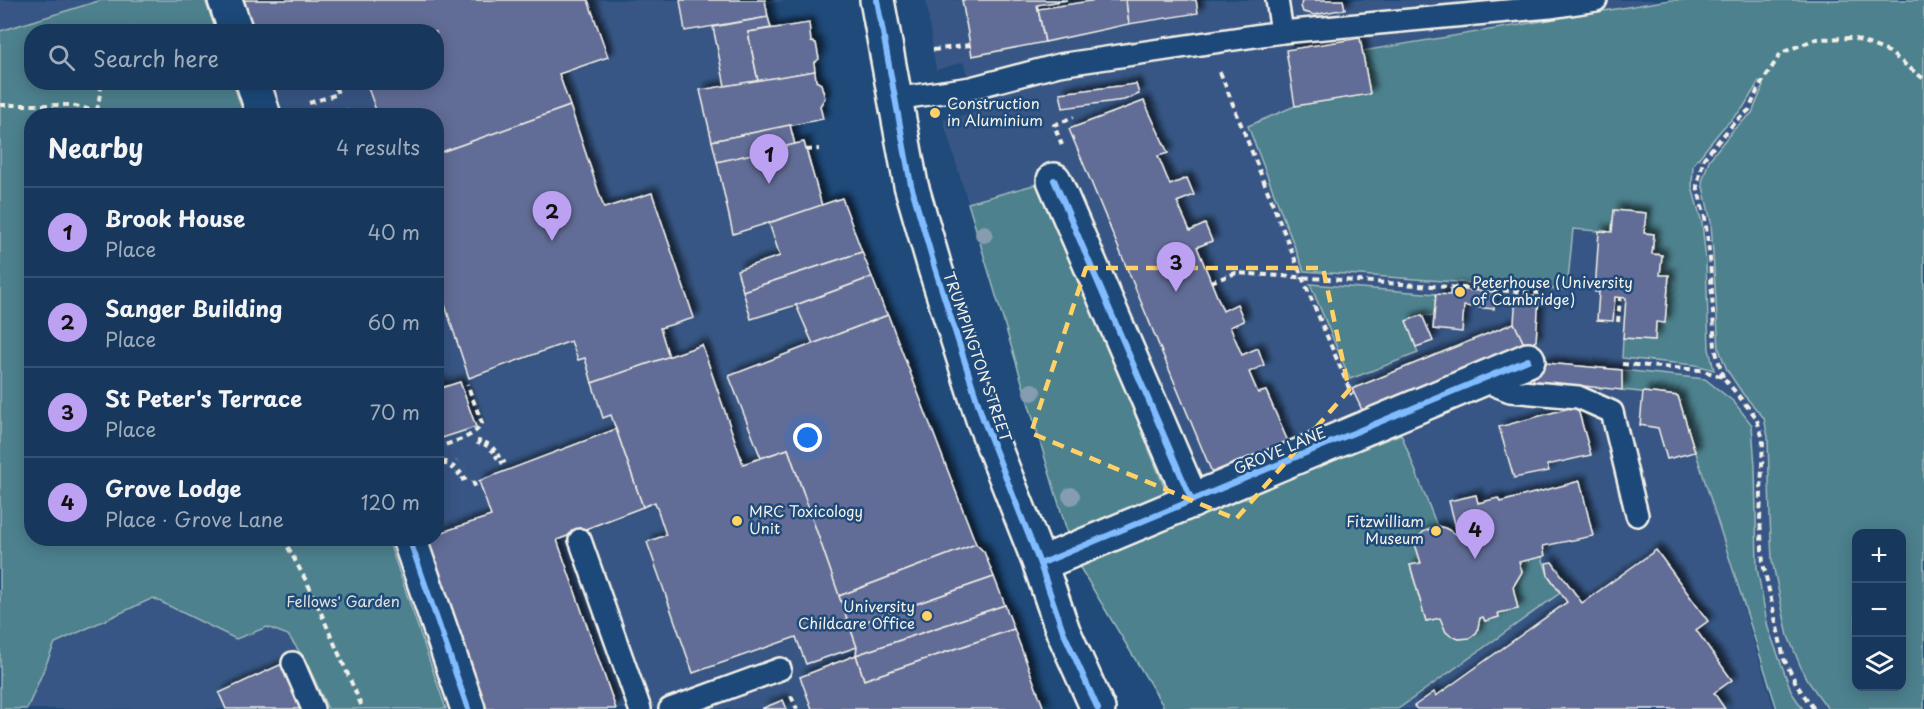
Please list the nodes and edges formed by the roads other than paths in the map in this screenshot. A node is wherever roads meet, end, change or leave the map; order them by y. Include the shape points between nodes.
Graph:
1 (225, 0) edge
2 (877, 0) edge
3 (1277, 0) edge
4 (1596, 0) edge
5 (1550, 4) edge
6 (233, 24) edge
7 (1282, 32) junction
8 (256, 90) edge
9 (894, 99) junction
10 (261, 108) edge
11 (1054, 180) dead end
12 (1528, 360) dead end
13 (1482, 380) junction
14 (1192, 501) junction
15 (1637, 515) dead end
16 (580, 540) dead end
17 (412, 546) edge
18 (1040, 564) junction
19 (293, 663) dead end
20 (780, 669) dead end
21 (313, 709) edge
22 (468, 709) edge
23 (640, 709) edge
24 (670, 709) edge
25 (1098, 709) edge

1 - 6 street
2 - 9 street, TRUMPINGTON STREET
3 - 7 lane
4 - 5 lane
5 - 7 lane
7 - 9 lane via 1059,65 971,88
8 - 10 street
9 - 18 street, TRUMPINGTON STREET via 910,185 934,268 983,419
11 - 14 street
12 - 13 street, GROVE LANE
13 - 14 street, GROVE LANE
13 - 15 lane via 1510,391 1578,397 1612,412
14 - 18 street, GROVE LANE
16 - 23 lane
17 - 22 street
18 - 25 street, TRUMPINGTON STREET via 1063,631
19 - 21 lane
20 - 24 lane

